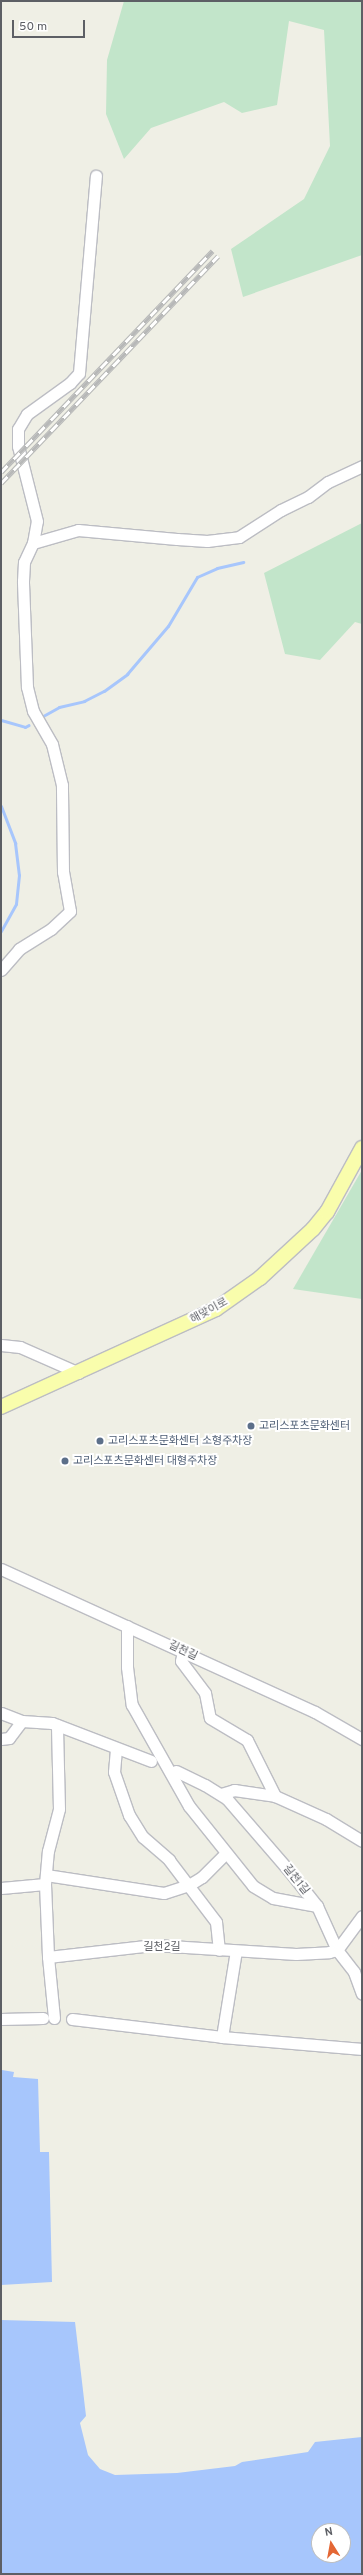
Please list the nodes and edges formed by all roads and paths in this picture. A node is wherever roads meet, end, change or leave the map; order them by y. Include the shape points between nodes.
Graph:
1 (96, 176) dead end
2 (362, 466) edge
3 (33, 543) junction
4 (1, 970) edge
5 (362, 1148) edge
6 (1, 1345) edge
7 (79, 1373) junction
8 (1, 1407) edge
9 (1, 1568) edge
10 (127, 1626) junction
11 (183, 1651) junction
12 (1, 1713) edge
13 (22, 1721) junction
14 (57, 1725) junction
15 (1, 1739) edge
16 (362, 1739) edge
17 (116, 1749) junction
18 (151, 1761) dead end
19 (176, 1771) dead end
20 (221, 1794) junction
21 (275, 1796) junction
22 (362, 1841) edge
23 (225, 1854) junction
24 (46, 1880) junction
25 (189, 1885) junction
26 (1, 1888) edge
27 (317, 1906) junction
28 (362, 1916) edge
29 (219, 1950) junction
30 (337, 1950) junction
31 (236, 1951) junction
32 (48, 1957) junction
33 (362, 1994) edge
34 (1, 2019) edge
35 (72, 2019) dead end
36 (222, 2038) junction
37 (362, 2049) edge

1 - 3 street via 79,373 27,414 18,429 18,446 37,522
2 - 3 street via 328,482 308,497 281,510 239,537 207,541 178,540 78,530
3 - 4 street via 24,562 23,581 27,687 33,711 54,751 62,785 64,872 70,911 51,928 19,949
5 - 7 main road, 해맞이로 via 327,1212 313,1230 260,1278 216,1310
6 - 7 street via 20,1347
7 - 8 main road, 해맞이로
9 - 10 street, 길천길
10 - 11 street, 길천길
10 - 23 street via 127,1667 132,1705 189,1806
11 - 16 street, 길천길 via 315,1712
11 - 21 street via 181,1661 205,1693 210,1718 247,1740
12 - 13 street
13 - 14 street
13 - 15 street via 9,1738
14 - 17 street
14 - 24 street via 59,1809 48,1851
17 - 18 street
17 - 25 street via 114,1772 129,1815 143,1837 157,1847
19 - 20 street, 길천1길
20 - 21 street via 234,1790
20 - 27 street, 길천1길
21 - 22 street via 326,1819
23 - 25 street via 202,1877
23 - 27 street via 253,1886 273,1898
24 - 25 street via 164,1893
24 - 26 street
24 - 32 street
25 - 29 street via 216,1922
27 - 30 street, 길천1길
28 - 30 street
29 - 31 street, 길천2길
29 - 32 street, 길천2길 via 154,1945
30 - 31 street, 길천2길 via 296,1954
30 - 33 street, 길천1길 via 354,1972
31 - 36 street
32 - 34 street via 48,2018
35 - 36 street
36 - 37 street

